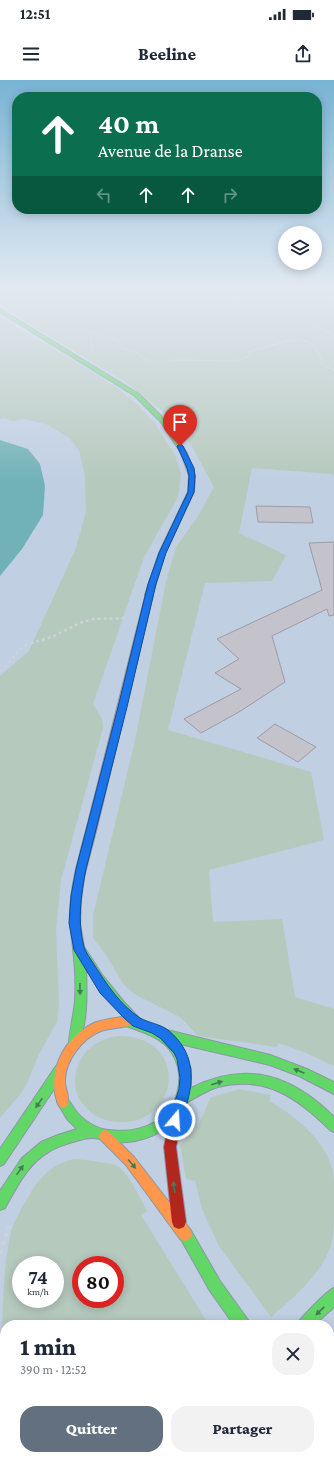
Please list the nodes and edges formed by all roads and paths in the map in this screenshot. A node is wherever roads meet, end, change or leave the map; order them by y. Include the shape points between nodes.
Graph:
1 (69, 352) edge
2 (92, 352) edge
3 (136, 352) edge
4 (249, 352) edge
5 (318, 352) edge
6 (80, 359) junction
7 (334, 370) edge
8 (145, 614) junction
9 (0, 671) edge
10 (79, 950) junction
11 (137, 1022) junction
12 (164, 1034) junction
13 (73, 1044) junction
14 (60, 1070) junction
15 (334, 1088) edge
16 (180, 1103) junction
17 (334, 1126) edge
18 (92, 1132) junction
19 (104, 1136) junction
20 (0, 1160) edge
21 (0, 1203) edge
22 (10, 1224) dead end
23 (180, 1226) junction
24 (0, 1254) edge
25 (334, 1295) edge
26 (239, 1320) edge
27 (309, 1320) edge

1 - 6 main road
2 - 6 path
3 - 4 path via 147,360 163,363 176,360 236,361 246,357
5 - 7 path via 322,358 322,364
6 - 8 main road via 130,390 150,407 171,432 191,468 191,492 157,568
8 - 9 path via 117,619 93,619 80,623 52,637 28,644
8 - 10 main road via 78,882 75,923
10 - 11 main road via 104,990
10 -> 13 main road via 80,1017
11 - 12 main road
11 - 13 main road via 97,1026
15 -> 12 main road via 267,1059 188,1043
12 - 16 main road via 183,1058 186,1089
13 - 14 main road
14 - 18 main road via 59,1088 64,1106 76,1121
14 -> 20 main road
16 -> 17 main road via 209,1085 225,1080 261,1080 295,1092 310,1102
16 - 19 main road via 165,1122 147,1133 126,1138
23 -> 16 main road via 170,1148
18 - 19 main road
21 -> 18 main road via 21,1168 43,1146 57,1139
19 -> 23 main road via 130,1161
22 - 24 path
23 - 26 main road via 204,1268
25 -> 27 main road

